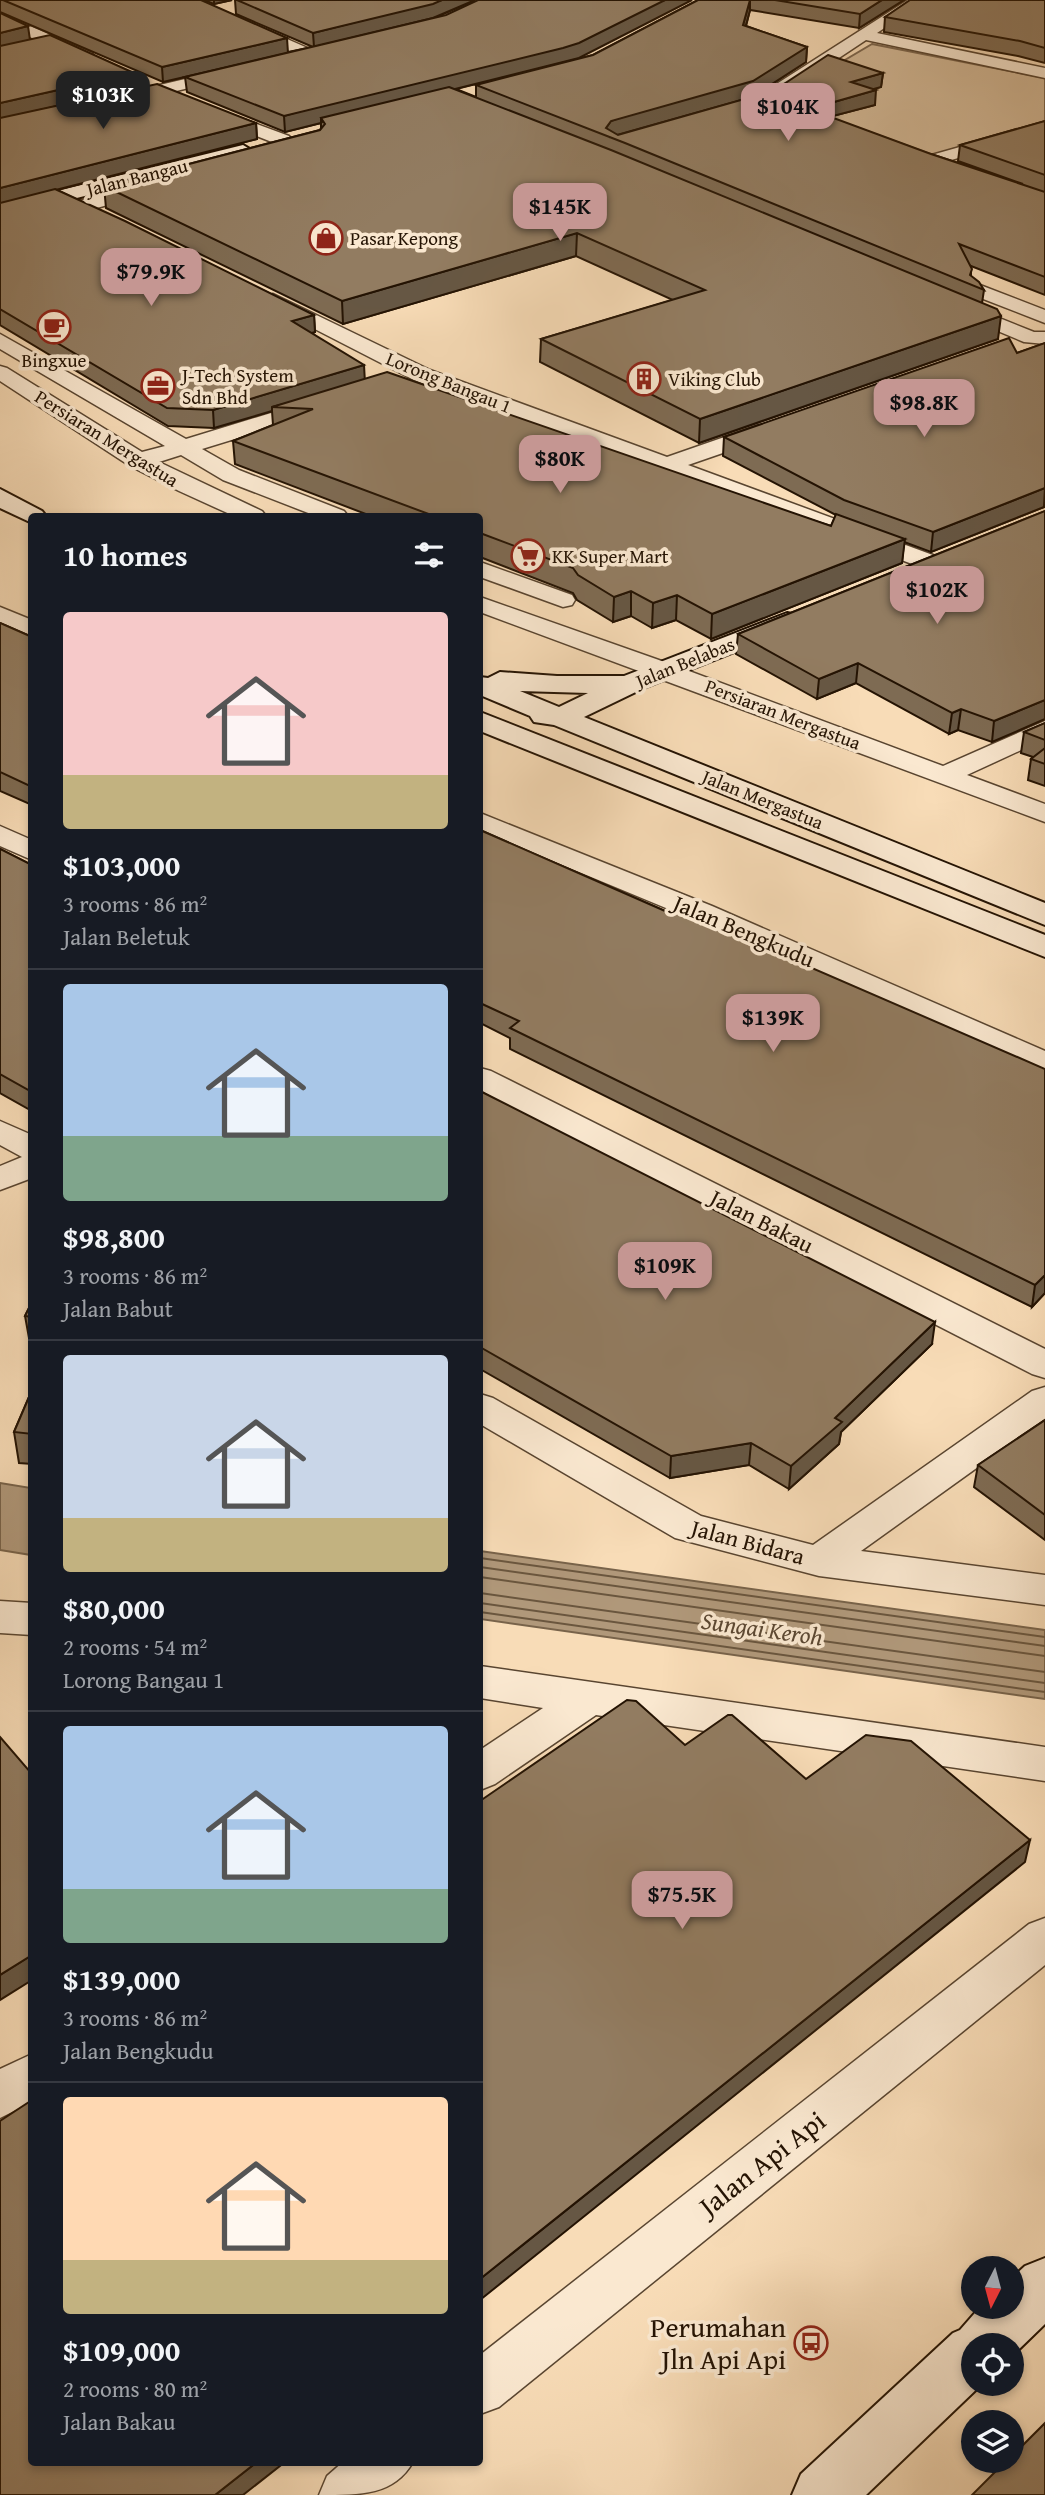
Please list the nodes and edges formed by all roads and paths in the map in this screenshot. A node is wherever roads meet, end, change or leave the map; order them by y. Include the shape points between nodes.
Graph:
1 (185, 0) edge
2 (918, 0) edge
3 (238, 6) dead end
4 (212, 12) junction
5 (0, 18) edge
6 (863, 35) junction
7 (55, 42) junction
8 (22, 50) edge
9 (288, 61) edge
10 (101, 63) edge
11 (250, 69) edge
12 (1045, 73) edge
13 (136, 79) edge
14 (160, 90) junction
15 (764, 100) junction
16 (107, 102) edge
17 (782, 105) edge
18 (712, 117) edge
19 (1045, 128) edge
20 (295, 142) junction
21 (960, 170) edge
22 (60, 196) junction
23 (82, 206) junction
24 (0, 211) edge
25 (114, 221) edge
26 (958, 282) edge
27 (250, 288) edge
28 (941, 300) edge
29 (1045, 317) edge
30 (1040, 336) edge
31 (0, 340) edge
32 (996, 350) edge
33 (0, 372) edge
34 (422, 374) junction
35 (387, 385) edge
36 (339, 400) edge
37 (787, 423) edge
38 (182, 448) junction
39 (138, 461) junction
40 (667, 465) junction
41 (726, 468) dead end
42 (701, 477) junction
43 (246, 513) edge
44 (328, 513) edge
45 (945, 557) joint
46 (483, 570) edge
47 (894, 578) edge
48 (563, 600) dead end
49 (483, 605) edge
50 (804, 614) edge
51 (0, 615) edge
52 (28, 627) edge
53 (664, 670) junction
54 (483, 677) edge
55 (634, 682) junction
56 (483, 686) edge
57 (483, 709) edge
58 (560, 717) junction
59 (483, 722) edge
60 (1045, 729) edge
61 (653, 754) junction
62 (578, 761) junction
63 (945, 775) junction
64 (1045, 814) edge
65 (483, 822) edge
66 (0, 835) edge
67 (28, 849) edge
68 (1045, 915) edge
69 (1045, 947) edge
70 (1045, 1063) edge
71 (483, 1080) edge
72 (0, 1131) edge
73 (28, 1147) edge
74 (28, 1167) edge
75 (0, 1179) edge
76 (1045, 1365) edge
77 (1045, 1400) edge
78 (483, 1409) edge
79 (819, 1561) junction
80 (1045, 1590) edge
81 (0, 1617) edge
82 (28, 1619) edge
83 (483, 1682) edge
84 (591, 1698) junction
85 (1045, 1764) edge
86 (483, 1770) edge
87 (1045, 1938) edge
88 (28, 2078) edge
89 (0, 2096) edge
90 (1045, 2285) edge
91 (995, 2333) edge
92 (961, 2364) edge
93 (483, 2386) edge
94 (382, 2466) edge
95 (346, 2495) edge
96 (822, 2495) edge

1 - 4 street
2 - 6 street
3 - 4 street
4 - 9 street via 319,54
5 - 7 street
6 - 12 street
6 - 15 street
7 - 8 street
7 - 10 street
11 - 14 street
13 - 14 street
14 - 16 street
14 - 20 street
15 - 17 street
15 - 18 street
19 - 21 street via 928,158
20 - 22 main road, Jalan Bangau
20 - 23 street via 262,159
22 - 23 street
22 - 24 main road, Jalan Bangau
23 - 25 street
26 - 29 street
27 - 34 street, Lorong Bangau 1
28 - 30 street
30 - 32 street
31 - 38 street, Persiaran Mergastua
33 - 39 street, Persiaran Mergastua
34 - 35 street
34 - 40 street, Lorong Bangau 1
36 - 38 street
37 - 40 street
38 - 39 street
38 - 44 street, Persiaran Mergastua via 231,475
39 - 43 street, Persiaran Mergastua
40 - 42 street, Lorong Bangau 1
41 - 42 street
42 - 45 street, Lorong Bangau 1
45 - 47 main road
46 - 48 street
49 - 53 street, Persiaran Mergastua
50 - 53 main road, Jalan Belabas
51 - 52 street
53 - 55 main road, Jalan Belabas
53 - 63 street, Persiaran Mergastua
54 - 55 main road via 526,684
55 - 58 main road, Jalan Belabas
55 - 61 main road via 626,716 630,729
56 - 58 main road, Jalan Mergastua
57 - 58 main road
58 - 61 main road, Jalan Mergastua
58 - 62 main road via 565,744
59 - 62 main road, Jalan Mergastua
60 - 63 street
61 - 68 main road, Jalan Mergastua
62 - 69 main road, Jalan Mergastua
63 - 64 street, Persiaran Mergastua
65 - 70 street, Jalan Bengkudu
66 - 67 street
71 - 76 street, Jalan Bakau
72 - 73 street
74 - 75 street
77 - 79 street
78 - 79 street, Jalan Bidara via 689,1528
79 - 80 street, Jalan Bidara
81 - 82 street
83 - 84 street
84 - 85 street
84 - 86 street
87 - 93 street, Jalan Api Api
88 - 89 street
90 - 91 main road
92 - 96 main road
94 - 95 street

